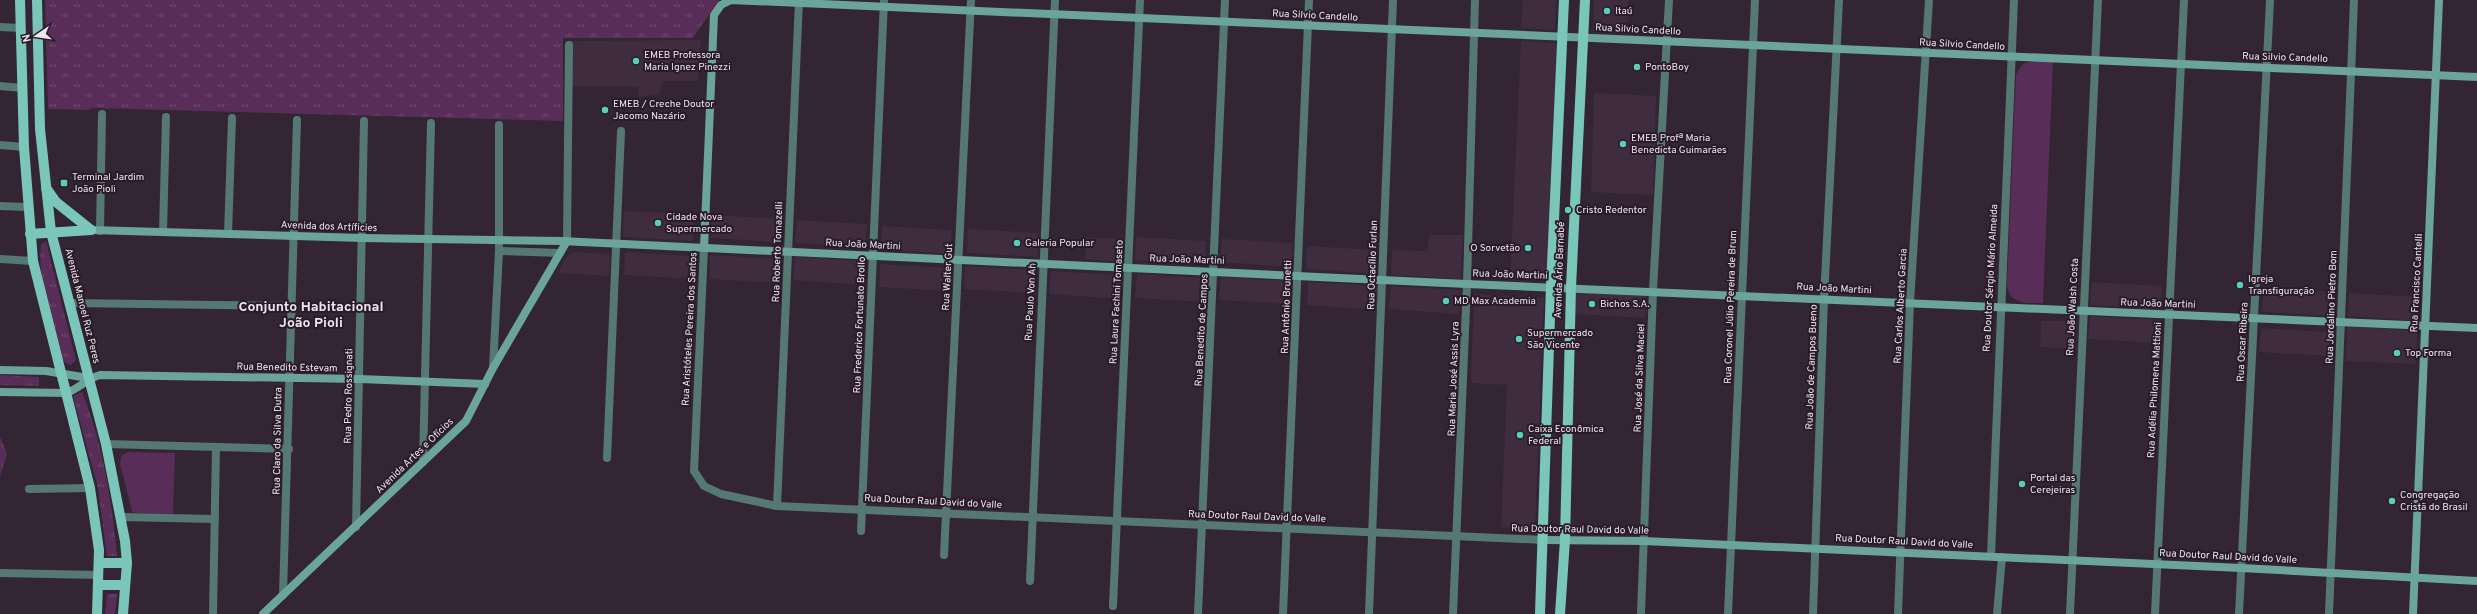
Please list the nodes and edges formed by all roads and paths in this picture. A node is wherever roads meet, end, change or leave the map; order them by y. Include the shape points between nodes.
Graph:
1 (20, 0) edge
2 (37, 0) edge
3 (971, 0) edge
4 (1055, 0) edge
5 (1140, 0) edge
6 (1225, 0) edge
7 (1309, 0) edge
8 (1393, 0) edge
9 (1475, 0) edge
10 (1564, 0) edge
11 (1585, 0) edge
12 (1669, 0) edge
13 (1755, 0) edge
14 (1839, 0) edge
15 (1930, 0) edge
16 (2014, 0) edge
17 (2098, 0) edge
18 (2184, 0) edge
19 (2270, 0) edge
20 (2354, 0) edge
21 (2439, 0) edge
22 (799, 1) edge
23 (884, 3) edge
24 (971, 10) junction
25 (1055, 14) junction
26 (1139, 17) junction
27 (1224, 21) junction
28 (1308, 25) junction
29 (0, 27) edge
30 (20, 28) junction
31 (1391, 29) junction
32 (1473, 33) junction
33 (1562, 37) junction
34 (1584, 38) junction
35 (1666, 41) junction
36 (569, 45) dead end
37 (1752, 45) junction
38 (1836, 49) junction
39 (1927, 53) junction
40 (2012, 57) junction
41 (2094, 60) junction
42 (2180, 65) junction
43 (2267, 68) junction
44 (2352, 71) junction
45 (2436, 75) junction
46 (2477, 77) edge
47 (0, 86) edge
48 (22, 88) junction
49 (102, 114) dead end
50 (166, 117) dead end
51 (232, 118) dead end
52 (297, 120) dead end
53 (364, 121) dead end
54 (431, 123) dead end
55 (499, 125) dead end
56 (621, 131) dead end
57 (0, 145) edge
58 (24, 147) junction
59 (46, 188) junction
60 (0, 206) edge
61 (27, 207) junction
62 (96, 230) junction
63 (51, 232) junction
64 (163, 232) junction
65 (30, 234) junction
66 (228, 234) junction
67 (294, 236) junction
68 (362, 238) junction
69 (428, 239) junction
70 (499, 241) junction
71 (567, 241) junction
72 (618, 244) junction
73 (704, 248) junction
74 (499, 251) junction
75 (560, 252) junction
76 (788, 252) junction
77 (872, 256) junction
78 (0, 259) edge
79 (959, 260) junction
80 (33, 261) junction
81 (1042, 263) junction
82 (1128, 268) junction
83 (1215, 270) junction
84 (1298, 276) junction
85 (1383, 279) junction
86 (1468, 284) junction
87 (1551, 286) junction
88 (1571, 287) junction
89 (1653, 291) junction
90 (1742, 295) junction
91 (1824, 299) junction
92 (69, 303) junction
93 (1910, 303) junction
94 (292, 306) junction
95 (2000, 307) junction
96 (2083, 310) junction
97 (2168, 315) junction
98 (2254, 318) junction
99 (2341, 322) junction
100 (2425, 326) junction
101 (2477, 328) edge
102 (493, 368) junction
103 (0, 370) edge
104 (62, 373) junction
105 (88, 378) junction
106 (289, 378) junction
107 (360, 379) junction
108 (426, 382) junction
109 (485, 384) junction
110 (0, 392) edge
111 (67, 393) junction
112 (106, 444) junction
113 (216, 447) junction
114 (289, 449) junction
115 (607, 458) dead end
116 (424, 462) junction
117 (694, 471) joint
118 (90, 488) junction
119 (29, 489) dead end
120 (777, 506) junction
121 (862, 508) junction
122 (944, 512) junction
123 (121, 517) junction
124 (1031, 517) junction
125 (215, 519) junction
126 (1116, 519) junction
127 (1201, 526) junction
128 (356, 527) junction
129 (1287, 529) junction
130 (860, 531) dead end
131 (1371, 532) junction
132 (1457, 535) junction
133 (1544, 540) junction
134 (1565, 540) junction
135 (1644, 541) junction
136 (1730, 545) junction
137 (1816, 548) junction
138 (1901, 552) junction
139 (944, 555) dead end
140 (1990, 556) junction
141 (2002, 557) junction
142 (2072, 560) junction
143 (127, 562) junction
144 (99, 563) junction
145 (2157, 564) junction
146 (2241, 568) junction
147 (0, 573) edge
148 (2330, 573) junction
149 (2415, 577) junction
150 (99, 580) junction
151 (1030, 581) dead end
152 (2477, 581) edge
153 (125, 585) junction
154 (283, 595) junction
155 (1113, 606) dead end
156 (97, 614) edge
157 (123, 614) edge
158 (213, 614) edge
159 (263, 614) edge
160 (1198, 614) edge
161 (1283, 614) edge
162 (1369, 614) edge
163 (1454, 614) edge
164 (1540, 614) edge
165 (1560, 614) edge
166 (1641, 614) edge
167 (1728, 614) edge
168 (1813, 614) edge
169 (1898, 614) edge
170 (1997, 614) edge
171 (2070, 614) edge
172 (2155, 614) edge
173 (2239, 614) edge
174 (2329, 614) edge
175 (2413, 614) edge

1 - 30 main road
2 - 59 main road, Avenida Manoel Ruz Peres via 40,129
3 - 24 street, Rua Walter Gut
4 - 25 street, Rua Paulo Von Ah
5 - 26 street, Rua Laura Fachini Tomaseto
6 - 27 street, Rua Benedito de Campos
7 - 28 street, Rua Antônio Brunetti
8 - 31 street, Rua Octacílio Furlan
9 - 32 street, Rua Maria José Assis Lyra
10 - 33 main road, Avenida Ário Barnabé
11 - 34 main road, Avenida Ário Barnabé
12 - 35 street, Rua José da Silva Maciel
13 - 37 street, Rua Coronel Júlio Pereira de Brum
14 - 38 street, Rua João de Campos Bueno
15 - 39 street, Rua Carlos Alberto Garcia
16 - 40 street, Rua Doutor Sérgio Mário Almeida
17 - 41 street, Rua João Walsh Costa
18 - 42 street, Rua Adélia Philomena Mattioni
19 - 43 street, Rua Oscar Ribeira
20 - 44 street, Rua Jordalino Pietro Bom
21 - 45 street, Rua Francisco Cantelli
22 - 23 street, Rua Silvio Candello
22 - 73 street, Rua Aristóteles Pereira dos Santos via 731,0 721,6 714,15
22 - 76 street, Rua Roberto Tomazelli
23 - 24 street, Rua Silvio Candello
23 - 77 street, Rua Frederico Fortunato Brollo
24 - 25 street, Rua Silvio Candello
24 - 79 street, Rua Walter Gut
25 - 26 street, Rua Silvio Candello
25 - 81 street, Rua Paulo Von Ah
26 - 27 street, Rua Silvio Candello
26 - 82 street, Rua Laura Fachini Tomaseto
27 - 28 street, Rua Silvio Candello
27 - 83 street, Rua Benedito de Campos
28 - 31 street, Rua Silvio Candello
28 - 84 street, Rua Antônio Brunetti
29 - 30 street
30 - 48 main road
31 - 32 street, Rua Silvio Candello
31 - 85 street, Rua Octacílio Furlan
32 - 33 street, Rua Silvio Candello
32 - 86 street, Rua Maria José Assis Lyra
33 - 34 street, Rua Silvio Candello
33 - 87 main road, Avenida Ário Barnabé
34 - 35 street, Rua Silvio Candello
34 - 88 main road, Avenida Ário Barnabé
35 - 37 street, Rua Silvio Candello
35 - 89 street, Rua José da Silva Maciel
36 - 71 street
37 - 38 street, Rua Silvio Candello
37 - 90 street, Rua Coronel Júlio Pereira de Brum
38 - 39 street, Rua Silvio Candello
38 - 91 street, Rua João de Campos Bueno
39 - 40 street, Rua Silvio Candello
39 - 93 street, Rua Carlos Alberto Garcia
40 - 41 street, Rua Silvio Candello
40 - 95 street, Rua Doutor Sérgio Mário Almeida
41 - 42 street, Rua Silvio Candello
41 - 96 street, Rua João Walsh Costa
42 - 43 street, Rua Silvio Candello
42 - 97 street, Rua Adélia Philomena Mattioni
43 - 44 street, Rua Silvio Candello
43 - 98 street, Rua Oscar Ribeira
44 - 45 street, Rua Silvio Candello
44 - 99 street, Rua Jordalino Pietro Bom
45 - 46 street, Rua Silvio Candello
45 - 100 street, Rua Francisco Cantelli
47 - 48 street
48 - 58 main road
49 - 62 street
50 - 64 street
51 - 66 street
52 - 67 street, Rua Claro da Silva Dutra
53 - 68 street, Rua Pedro Rossignati
54 - 69 street
55 - 70 street
56 - 72 street
57 - 58 street
58 - 61 main road
59 - 62 main road via 56,202
59 - 63 main road, Avenida Manoel Ruz Peres
60 - 61 street
61 - 65 main road
62 - 63 main road
62 - 64 street, Avenida dos Artíficies
63 - 65 main road
63 - 92 main road, Avenida Manoel Ruz Peres
64 - 66 street, Avenida dos Artíficies
65 - 80 main road
66 - 67 street, Avenida dos Artíficies
67 - 68 street, Avenida dos Artíficies
67 - 94 street, Rua Claro da Silva Dutra
68 - 69 street, Avenida dos Artíficies
68 - 107 street, Rua Pedro Rossignati
69 - 70 street, Avenida dos Artíficies
69 - 108 street
70 - 71 street, Avenida dos Artíficies
70 - 74 street
71 - 72 street, Rua João Martini
71 - 75 street, Avenida Artes e Ofícios
72 - 73 street, Rua João Martini
72 - 115 street
73 - 76 street, Rua João Martini
73 - 117 street, Rua Aristóteles Pereira dos Santos
74 - 75 street
74 - 102 street
75 - 102 street, Avenida Artes e Ofícios
76 - 77 street, Rua João Martini
76 - 120 street, Rua Roberto Tomazelli
77 - 79 street, Rua João Martini
77 - 121 street, Rua Frederico Fortunato Brollo
78 - 80 street
79 - 81 street, Rua João Martini
79 - 122 street, Rua Walter Gut
80 - 104 main road
81 - 82 street, Rua João Martini
81 - 124 street, Rua Paulo Von Ah
82 - 83 street, Rua João Martini
82 - 126 street, Rua Laura Fachini Tomaseto
83 - 84 street, Rua João Martini
83 - 127 street, Rua Benedito de Campos
84 - 85 street, Rua João Martini
84 - 129 street, Rua Antônio Brunetti
85 - 86 street, Rua João Martini
85 - 131 street, Rua Octacílio Furlan
86 - 87 street, Rua João Martini
86 - 132 street, Rua Maria José Assis Lyra
87 - 88 street, Rua João Martini
87 - 133 main road, Avenida Ário Barnabé
88 - 89 street, Rua João Martini
88 - 134 main road, Avenida Ário Barnabé
89 - 90 street, Rua João Martini
89 - 135 street, Rua José da Silva Maciel
90 - 91 street, Rua João Martini
90 - 136 street, Rua Coronel Júlio Pereira de Brum
91 - 93 street, Rua João Martini
91 - 137 street, Rua João de Campos Bueno
92 - 94 street
92 - 105 main road, Avenida Manoel Ruz Peres
93 - 95 street, Rua João Martini
93 - 138 street, Rua Carlos Alberto Garcia
94 - 106 street, Rua Claro da Silva Dutra
95 - 96 street, Rua João Martini
95 - 140 street, Rua Doutor Sérgio Mário Almeida
96 - 97 street, Rua João Martini
96 - 142 street, Rua João Walsh Costa
97 - 98 street, Rua João Martini
97 - 145 street, Rua Adélia Philomena Mattioni
98 - 99 street, Rua João Martini
98 - 146 street, Rua Oscar Ribeira
99 - 100 street, Rua João Martini
99 - 148 street, Rua Jordalino Pietro Bom
100 - 101 street, Rua João Martini
100 - 149 street, Rua Francisco Cantelli
102 - 109 street, Avenida Artes e Ofícios
103 - 104 street
104 - 105 street
104 - 111 main road
105 - 106 street, Rua Benedito Estevam via 100,375
105 - 111 street via 76,390
105 - 112 main road, Avenida Manoel Ruz Peres
106 - 107 street, Rua Benedito Estevam
106 - 114 street, Rua Claro da Silva Dutra
107 - 108 street, Rua Benedito Estevam
107 - 128 street, Rua Pedro Rossignati
108 - 109 street, Rua Benedito Estevam
108 - 116 street
109 - 116 street, Avenida Artes e Ofícios via 466,421
110 - 111 street
111 - 118 main road
112 - 113 street
112 - 123 main road, Avenida Manoel Ruz Peres
113 - 114 street
113 - 125 street
114 - 154 street, Rua Claro da Silva Dutra
116 - 128 street, Avenida Artes e Ofícios
117 - 120 street, Rua Doutor Raul David do Valle via 704,486 721,494
118 - 119 street
118 - 144 main road
120 - 121 street, Rua Doutor Raul David do Valle
121 - 122 street, Rua Doutor Raul David do Valle
121 - 130 street, Rua Frederico Fortunato Brollo
122 - 124 street, Rua Doutor Raul David do Valle
122 - 139 street, Rua Walter Gut
123 - 125 street
123 - 143 main road, Avenida Manoel Ruz Peres
124 - 126 street, Rua Doutor Raul David do Valle
124 - 151 street, Rua Paulo Von Ah
125 - 158 street
126 - 127 street, Rua Doutor Raul David do Valle
126 - 155 street, Rua Laura Fachini Tomaseto
127 - 129 street, Rua Doutor Raul David do Valle
127 - 160 street, Rua Benedito de Campos
128 - 154 street, Avenida Artes e Ofícios
129 - 131 street, Rua Doutor Raul David do Valle
129 - 161 street, Rua Antônio Brunetti
131 - 132 street, Rua Doutor Raul David do Valle
131 - 162 street, Rua Octacílio Furlan
132 - 133 street, Rua Doutor Raul David do Valle
132 - 163 street, Rua Maria José Assis Lyra
133 - 134 street, Rua Doutor Raul David do Valle
133 - 164 main road, Avenida Ário Barnabé
134 - 135 street, Rua Doutor Raul David do Valle
134 - 165 main road, Avenida Ário Barnabé
135 - 136 street, Rua Doutor Raul David do Valle
135 - 166 street, Rua José da Silva Maciel
136 - 137 street, Rua Doutor Raul David do Valle
136 - 167 street, Rua Coronel Júlio Pereira de Brum
137 - 138 street, Rua Doutor Raul David do Valle
137 - 168 street, Rua João de Campos Bueno
138 - 140 street, Rua Doutor Raul David do Valle
138 - 169 street, Rua Carlos Alberto Garcia
140 - 141 street, Rua Doutor Raul David do Valle
141 - 142 street, Rua Doutor Raul David do Valle
141 - 170 street
142 - 145 street, Rua Doutor Raul David do Valle
142 - 171 street, Rua João Walsh Costa
143 - 144 main road
143 - 153 main road, Avenida Manoel Ruz Peres
144 - 150 main road
145 - 146 street, Rua Doutor Raul David do Valle
145 - 172 street, Rua Adélia Philomena Mattioni
146 - 148 street, Rua Doutor Raul David do Valle
146 - 173 street, Rua Oscar Ribeira
147 - 150 street
148 - 149 street, Rua Doutor Raul David do Valle
148 - 174 street, Rua Jordalino Pietro Bom
149 - 152 street, Rua Doutor Raul David do Valle
149 - 175 street, Rua Francisco Cantelli
150 - 153 main road
150 - 156 main road
153 - 157 main road, Avenida Manoel Ruz Peres
154 - 159 street, Avenida Artes e Ofícios

